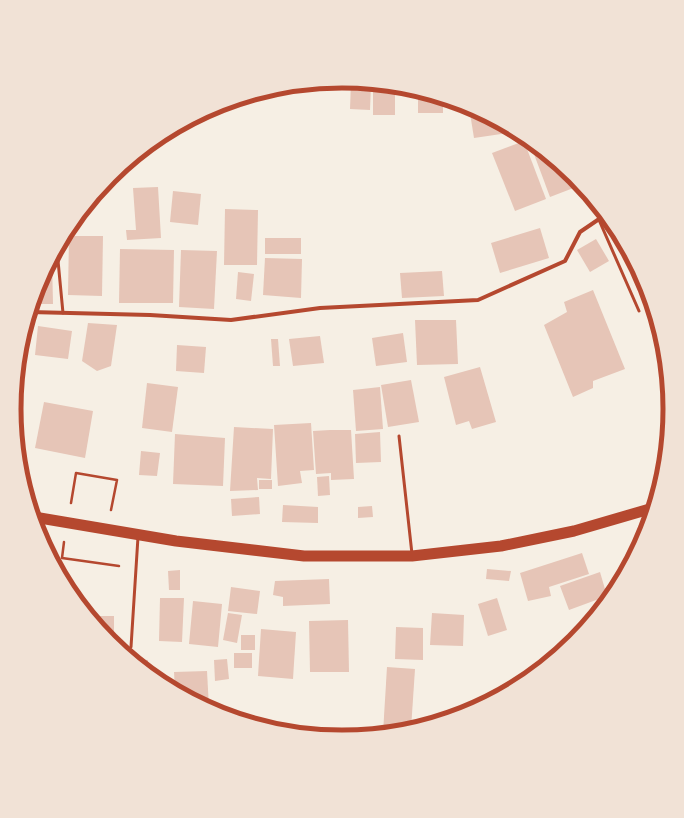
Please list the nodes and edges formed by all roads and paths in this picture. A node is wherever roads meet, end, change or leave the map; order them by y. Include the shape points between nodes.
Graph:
1 (599, 220) joint
2 (58, 260) edge
3 (639, 311) dead end
4 (36, 312) edge
5 (63, 313) junction
6 (399, 436) dead end
7 (72, 496) dead end
8 (647, 510) edge
9 (40, 518) edge
10 (108, 530) junction
11 (138, 535) junction
12 (63, 549) dead end
13 (412, 556) junction
14 (136, 568) junction
15 (131, 646) dead end

1 - 3 lane
1 - 5 street via 580,232 565,261 478,300 320,308 231,320
2 - 5 lane
4 - 5 street
6 - 13 lane
7 - 10 path via 76,473 117,480
8 - 13 highway via 574,530 500,546
9 - 10 highway
10 - 11 highway
11 - 13 highway via 176,542 304,556
11 - 14 lane
12 - 14 path via 62,558
14 - 15 lane

